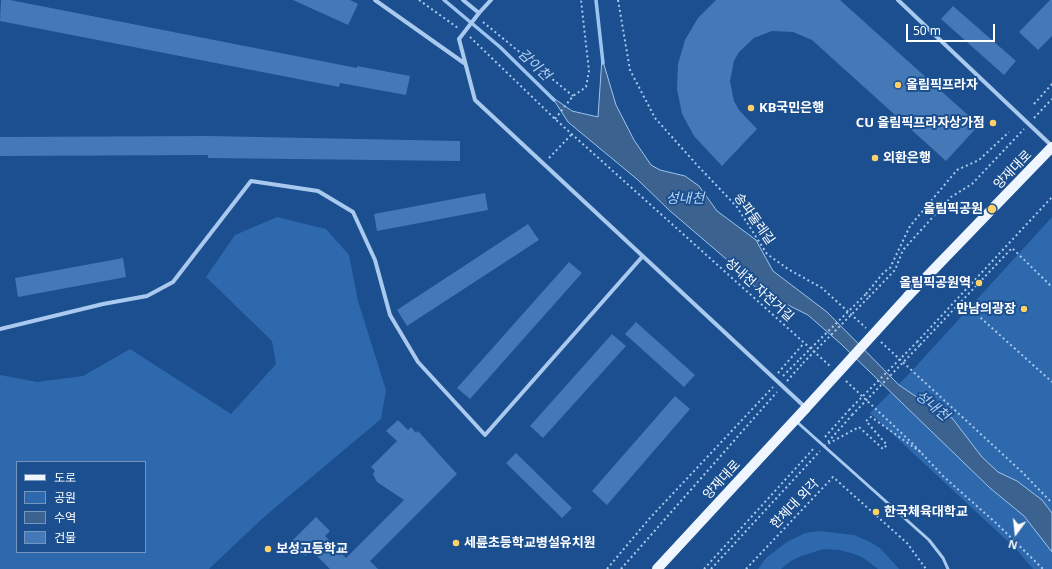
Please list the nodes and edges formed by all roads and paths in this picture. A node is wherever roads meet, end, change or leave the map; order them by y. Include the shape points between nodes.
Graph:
1 (375, 0) edge
2 (419, 0) edge
3 (463, 0) edge
4 (491, 0) edge
5 (581, 0) edge
6 (618, 0) edge
7 (898, 0) edge
8 (479, 13) junction
9 (482, 22) dead end
10 (462, 31) dead end
11 (468, 35) dead end
12 (465, 64) junction
13 (1052, 84) edge
14 (573, 96) junction
15 (1034, 104) dead end
16 (555, 119) junction
17 (1009, 132) dead end
18 (572, 134) junction
19 (1052, 146) edge
20 (999, 156) dead end
21 (543, 164) junction
22 (1052, 198) edge
23 (642, 257) junction
24 (1052, 287) edge
25 (962, 301) junction
26 (0, 330) edge
27 (868, 330) dead end
28 (880, 341) dead end
29 (804, 343) junction
30 (803, 363) dead end
31 (833, 369) dead end
32 (774, 379) junction
33 (844, 379) dead end
34 (777, 382) junction
35 (1052, 382) edge
36 (806, 408) junction
37 (752, 420) dead end
38 (795, 420) junction
39 (820, 442) junction
40 (824, 446) junction
41 (922, 453) junction
42 (1052, 503) edge
43 (607, 569) edge
44 (621, 569) edge
45 (657, 569) edge
46 (704, 569) edge
47 (711, 569) edge
48 (746, 569) edge
49 (926, 569) edge
50 (948, 569) edge
51 (1043, 569) edge

1 - 12 street
2 - 10 path
3 - 8 street
4 - 8 street
5 - 14 path via 589,70 586,87
6 - 27 path, 송파둘레길 via 630,70 655,118 737,206 767,254 822,288
7 - 19 street
8 - 12 street, bridge via 459,39
9 - 14 path
11 - 16 path, 성내천 자전거길
12 - 21 street via 475,100
13 - 15 path
14 - 16 path
16 - 18 path, 성내천 자전거길
17 - 34 path, bridge via 979,160 957,170 910,226 890,268
18 - 21 path
18 - 29 path, 성내천 자전거길
19 - 36 main road, 양재대로, bridge via 908,296
20 - 30 path, bridge via 972,184 951,197 903,250 895,270
21 - 23 street
22 - 39 path, bridge
23 - 26 street via 485,435 418,362 390,315 375,260 353,212 318,191 251,181 173,282 146,296
23 - 32 street
24 - 25 path via 1012,248
25 - 35 path
25 - 40 path, bridge
28 - 42 path
29 - 31 path, 성내천 자전거길
29 - 32 path
32 - 34 street
33 - 41 path
34 - 36 street
34 - 43 path via 649,519
36 - 38 main road, 양재대로
37 - 44 path
38 - 39 lane
38 - 45 main road, 양재대로
39 - 40 lane
39 - 46 path
40 - 41 path, bridge via 859,427 883,449 887,445 866,421 871,418
40 - 47 path
40 - 50 lane via 929,540
41 - 51 path via 944,477
48 - 49 path, 한체대 외각 via 833,477 907,543

